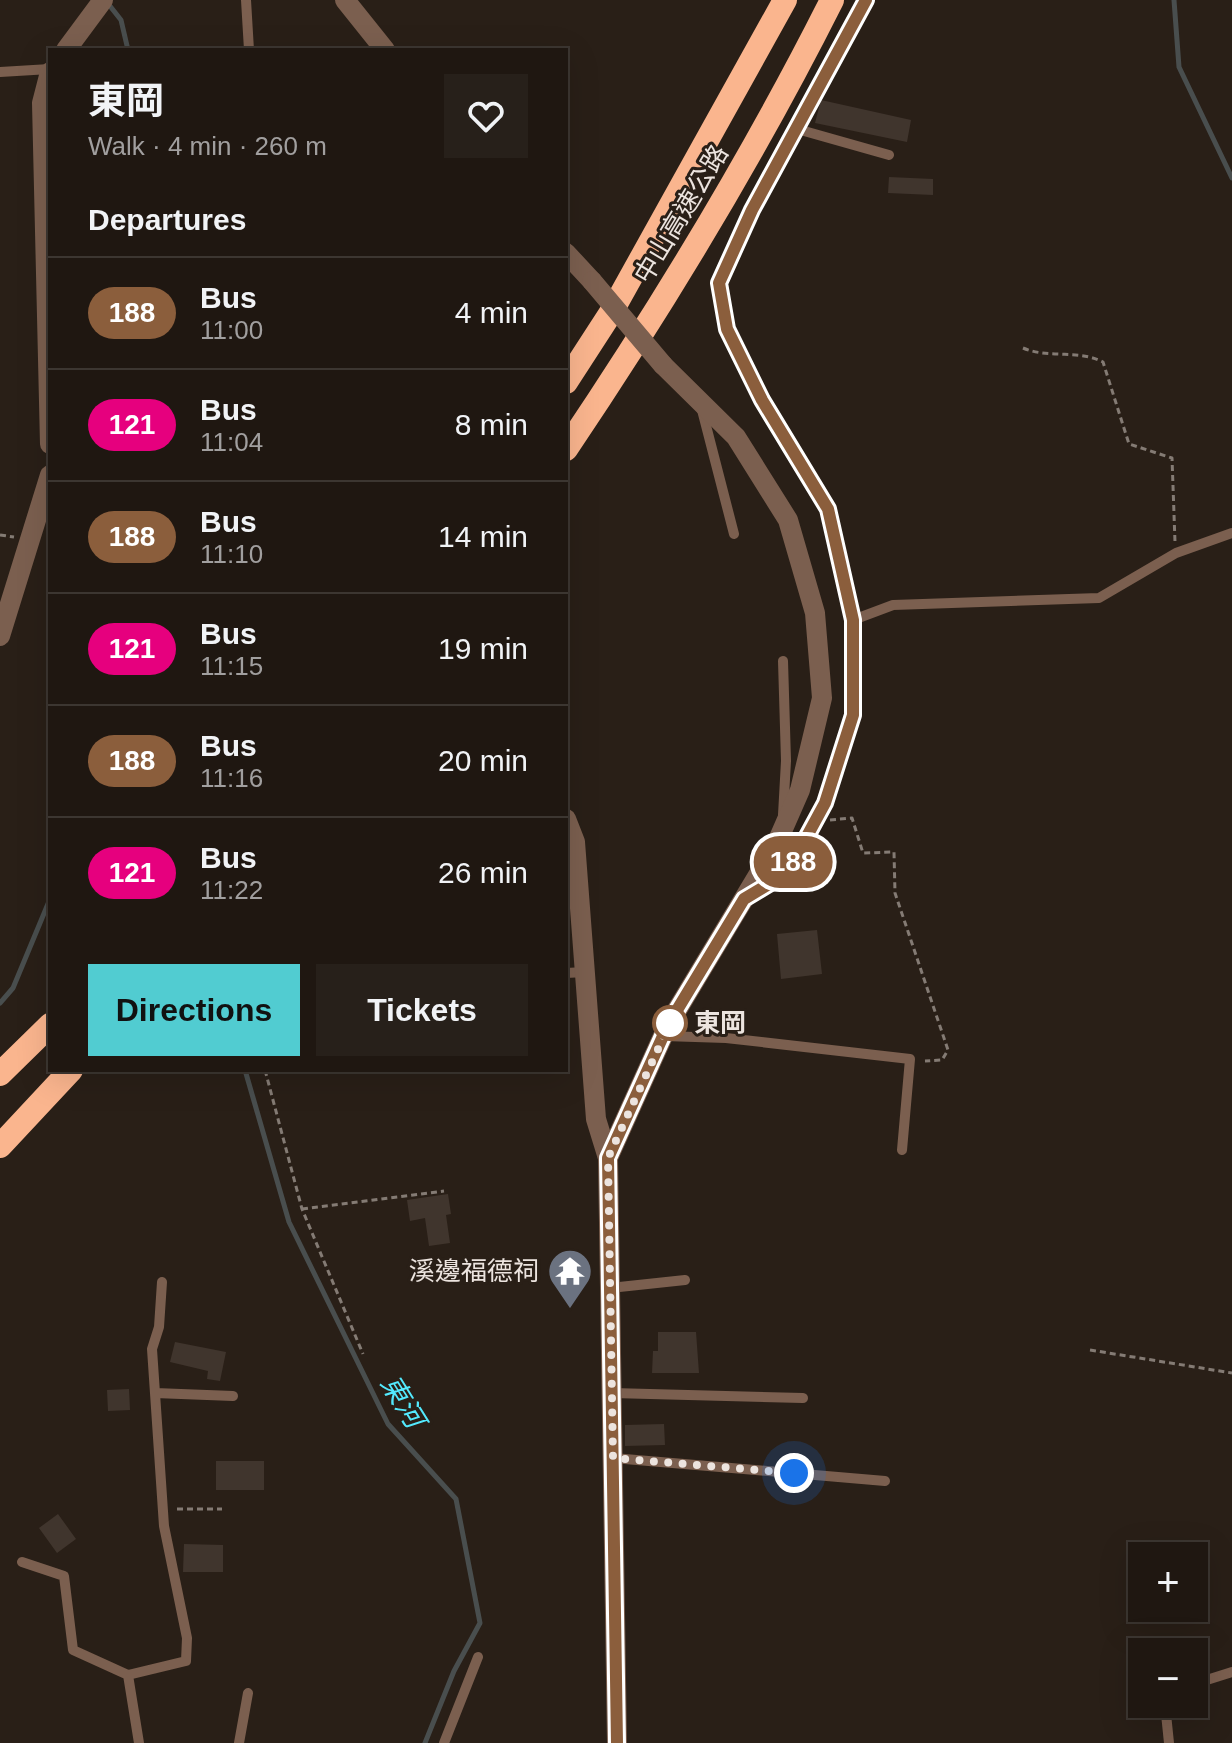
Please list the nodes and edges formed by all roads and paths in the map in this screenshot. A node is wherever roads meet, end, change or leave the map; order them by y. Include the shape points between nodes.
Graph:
1 (103, 0) edge
2 (246, 0) edge
3 (345, 0) edge
4 (785, 0) edge
5 (832, 0) edge
6 (866, 0) edge
7 (68, 48) edge
8 (249, 48) edge
9 (383, 48) edge
10 (48, 71) edge
11 (0, 72) edge
12 (48, 79) edge
13 (797, 129) junction
14 (889, 155) dead end
15 (568, 255) edge
16 (1023, 348) dead end
17 (48, 359) edge
18 (568, 379) edge
19 (699, 400) junction
20 (568, 446) edge
21 (48, 481) edge
22 (1232, 533) edge
23 (734, 534) dead end
24 (1176, 553) junction
25 (853, 620) junction
26 (0, 636) edge
27 (783, 661) dead end
28 (815, 822) junction
29 (782, 832) junction
30 (571, 842) edge
31 (744, 899) junction
32 (576, 972) edge
33 (48, 1027) edge
34 (664, 1036) junction
35 (910, 1059) junction
36 (69, 1072) edge
37 (266, 1072) edge
38 (0, 1074) edge
39 (0, 1146) edge
40 (902, 1150) dead end
41 (608, 1158) junction
42 (444, 1191) dead end
43 (302, 1209) junction
44 (685, 1280) dead end
45 (162, 1282) dead end
46 (610, 1288) junction
47 (1090, 1350) dead end
48 (363, 1354) dead end
49 (1232, 1373) edge
50 (155, 1393) junction
51 (612, 1393) junction
52 (233, 1396) dead end
53 (803, 1398) dead end
54 (613, 1458) junction
55 (885, 1481) dead end
56 (163, 1509) junction
57 (222, 1509) dead end
58 (22, 1562) dead end
59 (478, 1657) dead end
60 (1232, 1672) edge
61 (128, 1675) junction
62 (1208, 1680) edge
63 (248, 1693) dead end
64 (1166, 1718) edge
65 (139, 1743) edge
66 (239, 1743) edge
67 (444, 1743) edge
68 (617, 1743) edge
69 (1169, 1743) edge

1 - 7 street
2 - 8 lane
3 - 9 street
4 - 18 highway, 中山高速公路 via 612,311
5 - 20 highway, 中山高速公路 via 740,170
6 - 13 lane
10 - 11 lane
12 - 17 street via 42,103
13 - 14 lane
13 - 25 lane via 719,283 727,329 762,400 828,509
15 - 19 street, bridge
16 - 24 path via 1088,354 1103,362 1129,444 1172,458
19 - 23 lane
19 - 29 street via 736,437 788,520 815,613 822,698 800,790
21 - 26 street
22 - 24 lane
24 - 25 lane via 1099,598 893,605
25 - 28 lane via 853,715
27 - 29 lane
28 - 31 lane via 787,873
28 - 35 path via 852,818 863,853 894,852 895,893 948,1050 942,1060
29 - 31 street
30 - 32 street
31 - 34 street
32 - 41 street via 596,1119
33 - 38 highway
34 - 35 lane
34 - 41 street
35 - 40 lane
36 - 39 highway
37 - 43 path
41 - 46 street
42 - 43 path
43 - 48 path
44 - 46 lane
45 - 50 lane via 152,1349
46 - 51 street
47 - 49 path
50 - 52 lane
50 - 56 lane
51 - 53 lane
51 - 54 street
54 - 55 lane
54 - 68 street
56 - 57 path
56 - 61 lane via 187,1638 186,1661
58 - 61 lane via 64,1576 73,1650
59 - 67 lane
60 - 62 lane
61 - 65 lane
63 - 66 lane
64 - 69 lane

